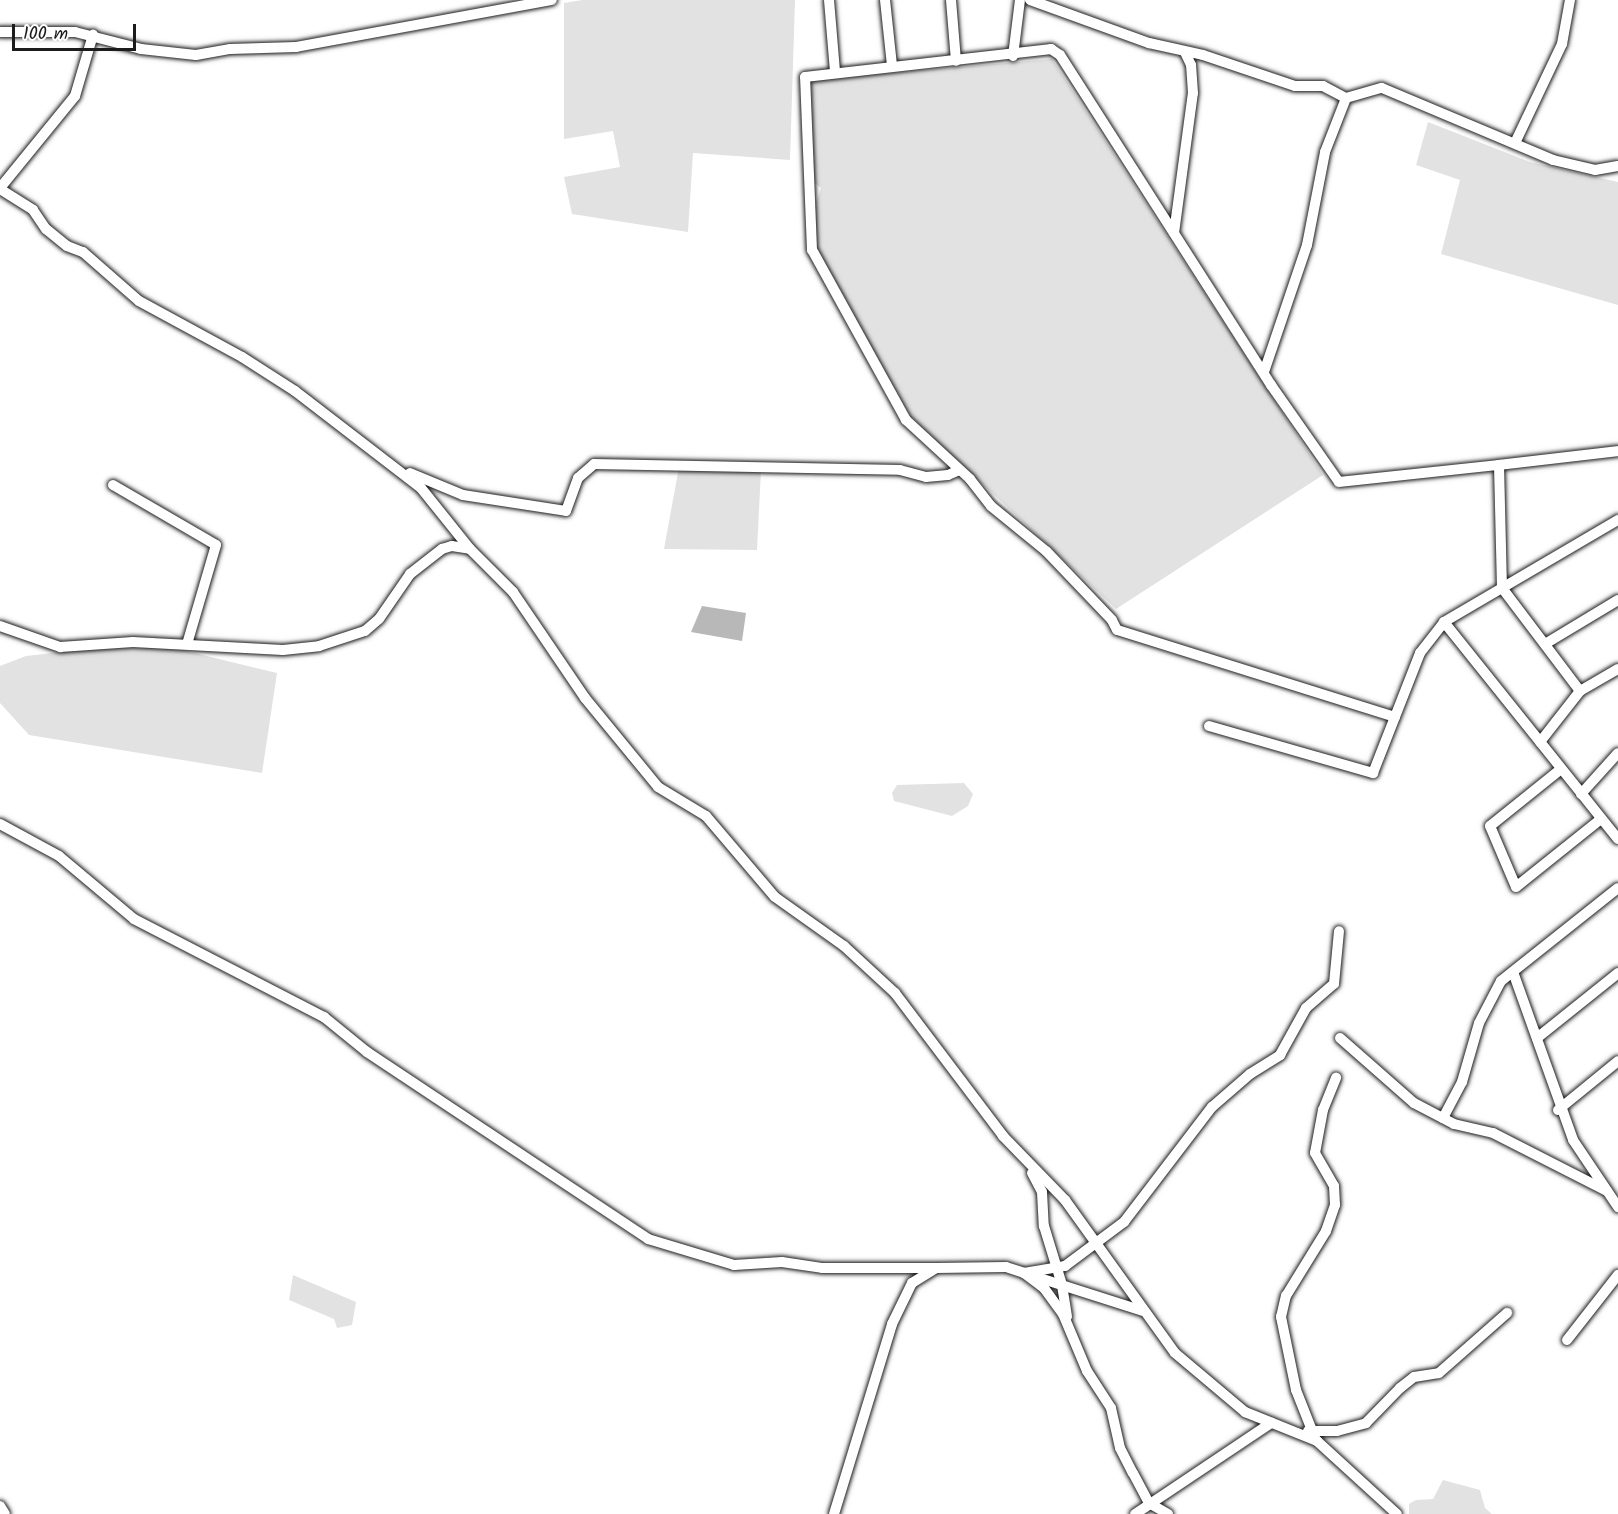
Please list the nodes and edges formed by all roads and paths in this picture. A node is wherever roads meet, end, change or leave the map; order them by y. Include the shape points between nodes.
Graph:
1 (552, 0) edge
2 (829, 0) edge
3 (885, 0) edge
4 (951, 0) edge
5 (1020, 0) edge
6 (1030, 0) edge
7 (1570, 0) edge
8 (0, 32) edge
9 (93, 35) junction
10 (1185, 52) junction
11 (1013, 56) junction
12 (957, 61) junction
13 (892, 66) junction
14 (835, 71) junction
15 (1346, 98) junction
16 (1515, 143) junction
17 (1618, 166) edge
18 (0, 188) edge
19 (1174, 233) junction
20 (1264, 372) junction
21 (1618, 451) edge
22 (1499, 465) junction
23 (399, 468) junction
24 (959, 470) junction
25 (113, 485) dead end
26 (1618, 520) edge
27 (470, 549) junction
28 (1502, 588) junction
29 (1618, 600) edge
30 (1444, 622) junction
31 (0, 626) edge
32 (188, 644) junction
33 (1545, 644) junction
34 (1618, 669) edge
35 (1580, 691) junction
36 (1395, 717) junction
37 (1209, 726) dead end
38 (1540, 742) junction
39 (1618, 753) edge
40 (1561, 769) junction
41 (1581, 794) junction
42 (1601, 819) junction
43 (0, 824) edge
44 (1618, 839) edge
45 (1618, 888) edge
46 (1339, 931) dead end
47 (1513, 972) junction
48 (1618, 973) edge
49 (1340, 1038) dead end
50 (1537, 1038) junction
51 (1618, 1061) edge
52 (1336, 1078) dead end
53 (1560, 1108) junction
54 (1443, 1118) junction
55 (1029, 1167) junction
56 (1607, 1191) junction
57 (1618, 1207) edge
58 (1097, 1242) junction
59 (936, 1268) junction
60 (1058, 1268) junction
61 (1024, 1273) junction
62 (1618, 1275) edge
63 (1062, 1285) junction
64 (1144, 1312) junction
65 (1507, 1313) dead end
66 (1068, 1329) junction
67 (1567, 1340) dead end
68 (1271, 1423) junction
69 (1305, 1431) junction
70 (1149, 1503) junction
71 (0, 1506) edge
72 (5, 1514) edge
73 (834, 1514) edge
74 (1135, 1514) edge
75 (1168, 1514) edge
76 (1397, 1514) edge

1 - 9 street via 296,47 230,49 196,55 141,49
2 - 14 street
3 - 13 street
4 - 12 street
5 - 11 street
6 - 10 street via 1149,44
7 - 16 street via 1562,44
8 - 9 street
9 - 18 street via 75,96
10 - 15 street via 1295,86 1323,86
10 - 19 street via 1191,65 1193,93
11 - 12 street
11 - 19 street via 1051,49 1060,55
12 - 13 street
13 - 14 street
14 - 24 street via 805,77 812,250 906,420
15 - 16 street via 1382,88
15 - 20 street via 1325,152 1307,245
16 - 17 street via 1587,169
18 - 23 street via 33,210 46,229 67,246 83,252 139,301 242,357
19 - 20 street
20 - 22 street via 1339,482
21 - 22 street
22 - 28 street
23 - 24 street via 463,495 566,511 578,478 594,464 900,470 926,477
23 - 27 street via 421,488
24 - 36 street via 991,506 1046,550 1117,630
25 - 32 street via 216,545
26 - 28 street
27 - 32 street via 442,549 410,574 379,619 351,638 284,651
27 - 55 street via 513,592 631,758 658,788 716,825 775,897 844,946 895,993
28 - 30 street
28 - 33 street
29 - 33 street
30 - 36 street via 1419,653
30 - 38 street
31 - 32 street via 60,647
33 - 35 street
34 - 35 street
35 - 38 street
36 - 37 street via 1373,773
38 - 40 street
39 - 41 street
40 - 41 street
40 - 42 street via 1490,826 1516,887
41 - 42 street
42 - 44 street
43 - 59 street via 59,856 134,919 324,1017 368,1052 648,1239 734,1265 782,1262 822,1268
45 - 47 street
46 - 58 street via 1334,984 1306,1008 1280,1055 1250,1074 1212,1107 1168,1160 1134,1210
47 - 50 street
47 - 54 street via 1501,981 1479,1023 1462,1082
48 - 50 street
49 - 54 street via 1414,1103
50 - 53 street
51 - 53 street
52 - 69 street via 1323,1110 1315,1153 1334,1186 1335,1205 1326,1231 1286,1296 1281,1317
53 - 56 street via 1573,1140
54 - 56 street via 1493,1133
55 - 58 street via 1065,1200
55 - 60 street via 1042,1192 1044,1226
56 - 57 street
58 - 60 street
58 - 64 street
59 - 61 street via 1006,1267
59 - 73 street via 912,1283 892,1324
60 - 61 street
60 - 63 street
61 - 63 street
61 - 66 street via 1044,1288
62 - 67 street
63 - 64 street
63 - 66 street
64 - 68 street via 1185,1364 1245,1412
65 - 69 street via 1439,1373 1414,1377 1366,1423 1337,1431
66 - 70 street via 1087,1371 1111,1408 1120,1448
68 - 69 street
68 - 70 street
69 - 76 street
70 - 74 street
70 - 75 street
71 - 72 street

